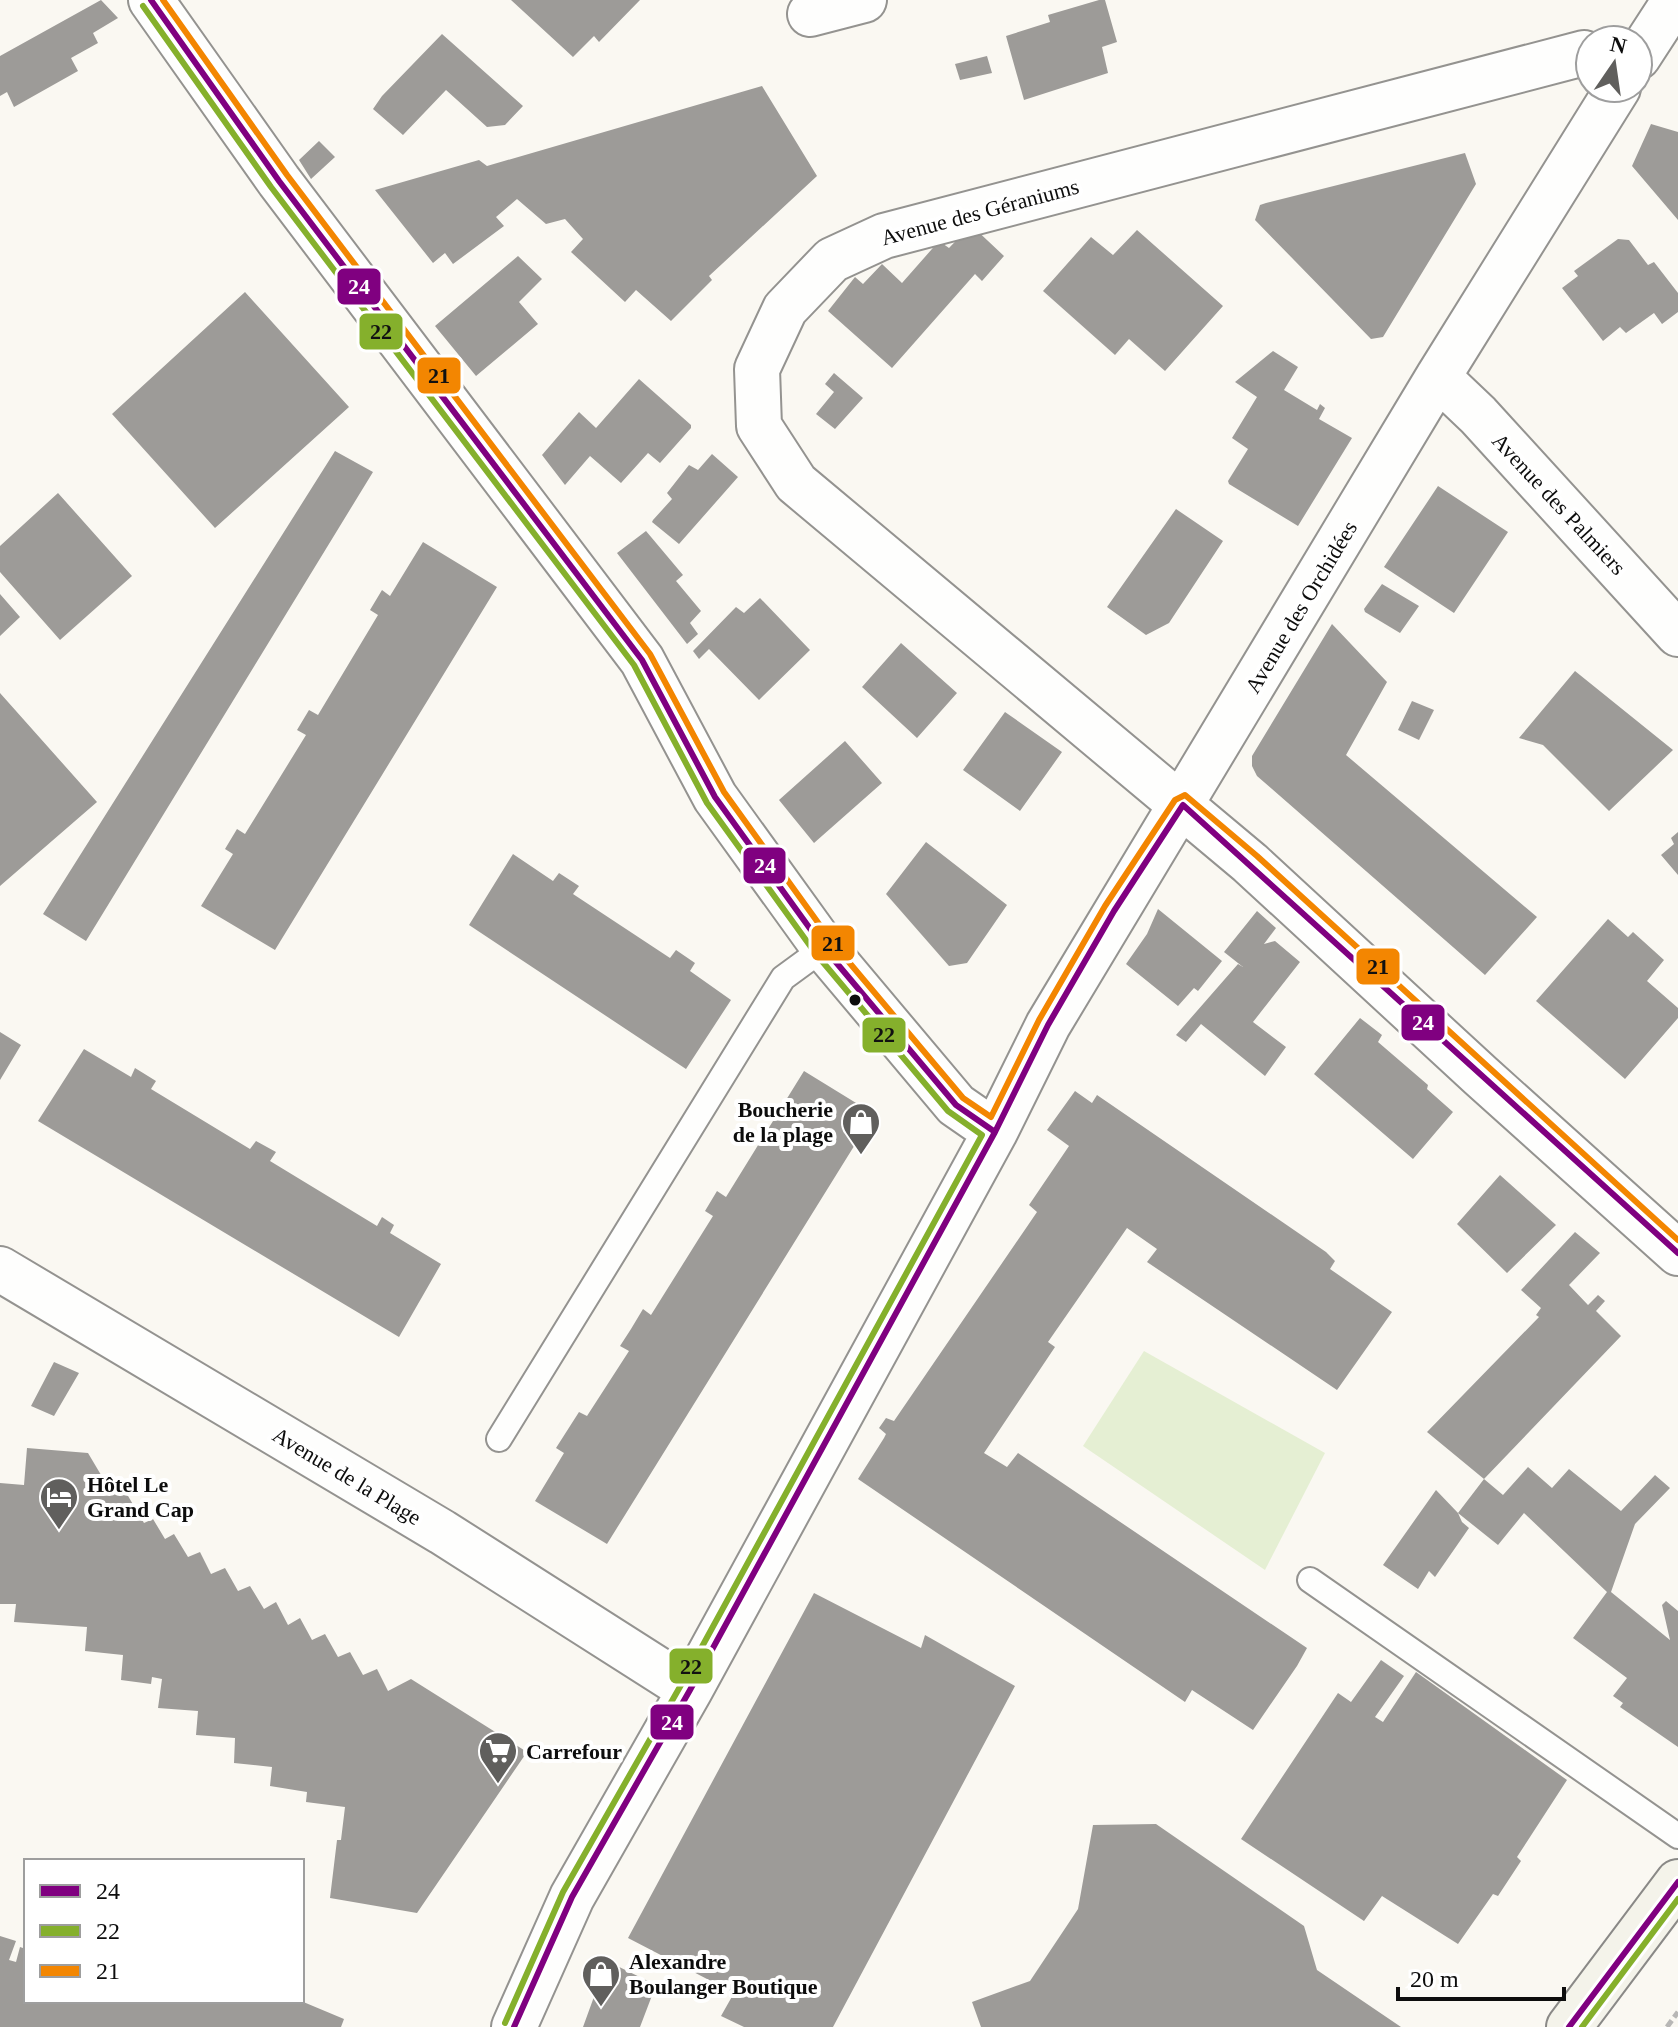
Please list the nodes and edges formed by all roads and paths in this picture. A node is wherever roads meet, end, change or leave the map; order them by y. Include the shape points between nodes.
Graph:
1 (151, 0) edge
2 (864, 0) edge
3 (1675, 0) edge
4 (810, 14) dead end
5 (1656, 50) edge
6 (1574, 56) edge
7 (1608, 104) edge
8 (1438, 377) junction
9 (1678, 634) edge
10 (1183, 805) junction
11 (824, 948) junction
12 (995, 1132) junction
13 (1678, 1253) edge
14 (0, 1269) edge
15 (499, 1439) dead end
16 (1310, 1580) dead end
17 (690, 1690) junction
18 (1678, 1836) edge
19 (1678, 1882) edge
20 (1678, 2012) edge
21 (514, 2027) edge
22 (1569, 2027) edge
23 (1667, 2027) edge

1 - 11 street via 279,181 642,660 715,797
2 - 4 street
3 - 5 street
6 - 10 street, Avenue des Géraniums via 884,236 832,260 785,309 757,369 759,426 796,483
7 - 8 street, Avenue des Orchidées
8 - 9 street, Avenue des Palmiers
8 - 10 street, Avenue des Orchidées
10 - 12 street, Avenue des Orchidées via 1048,1025
10 - 13 street, Avenue des Géraniums
11 - 12 street via 956,1105
11 - 15 lane via 783,978
12 - 17 street
14 - 17 street, Avenue de la Plage via 442,1532
16 - 18 lane
17 - 21 street via 572,1897
19 - 22 main road
20 - 23 path

